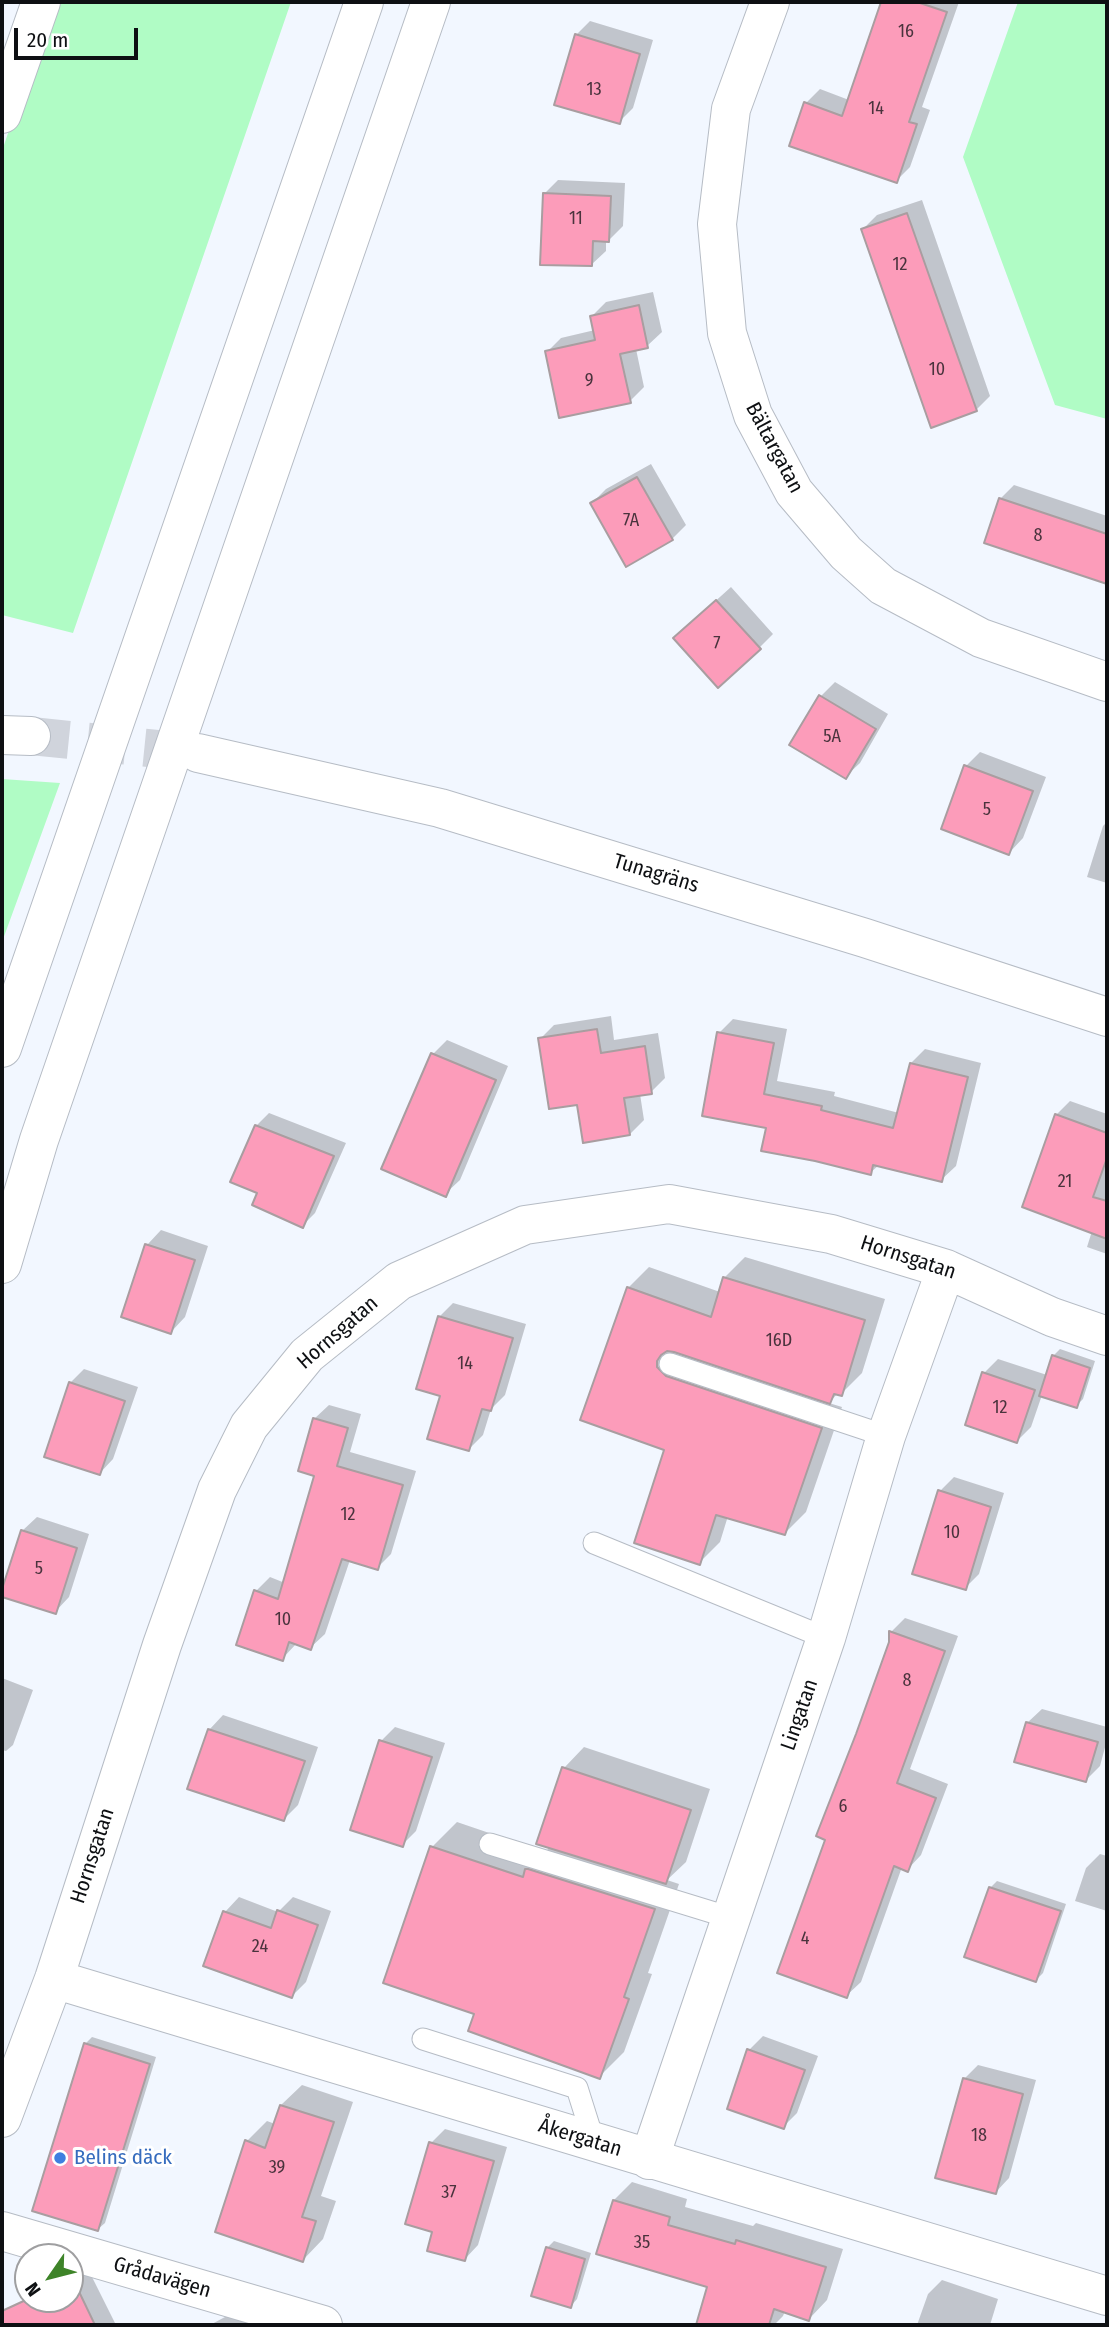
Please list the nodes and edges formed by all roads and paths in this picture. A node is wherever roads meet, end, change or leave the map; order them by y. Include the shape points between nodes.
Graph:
1 (41, 2) edge
2 (364, 2) edge
3 (431, 2) edge
4 (769, 2) edge
5 (2, 114) edge
6 (1107, 682) edge
7 (198, 753) tunnel mouth
8 (1107, 1017) edge
9 (2, 1048) edge
10 (2, 1264) edge
11 (946, 1269) junction
12 (1107, 1336) edge
13 (670, 1364) dead end
14 (886, 1436) junction
15 (594, 1544) dead end
16 (827, 1638) junction
17 (490, 1844) dead end
18 (731, 1918) junction
19 (54, 1979) junction
20 (424, 2039) dead end
21 (2, 2118) edge
22 (594, 2142) junction
23 (649, 2160) junction
24 (2, 2231) edge
25 (1107, 2296) edge
26 (323, 2325) edge

1 - 5 main road
2 - 9 main road
3 - 10 main road via 39,1140
4 - 6 main road, Bältargatan via 731,109 718,224 727,333 753,415 794,492 846,553 883,586 981,638
7 - 8 main road, Tunagräns via 440,808 865,937
11 - 12 main road, Hornsgatan via 1052,1317
11 - 14 main road, Lingatan
11 - 19 main road, Hornsgatan via 831,1234 669,1204 525,1225 399,1281 307,1355 249,1426 217,1490
13 - 14 lane
14 - 16 main road, Lingatan
15 - 16 lane
16 - 18 main road, Lingatan
17 - 18 lane
18 - 23 main road, Lingatan
19 - 21 main road, Hornsgatan
19 - 22 main road, Åkergatan
20 - 22 lane via 577,2088
22 - 23 main road, Åkergatan
23 - 25 main road, Åkergatan
24 - 26 main road, Grådavägen

